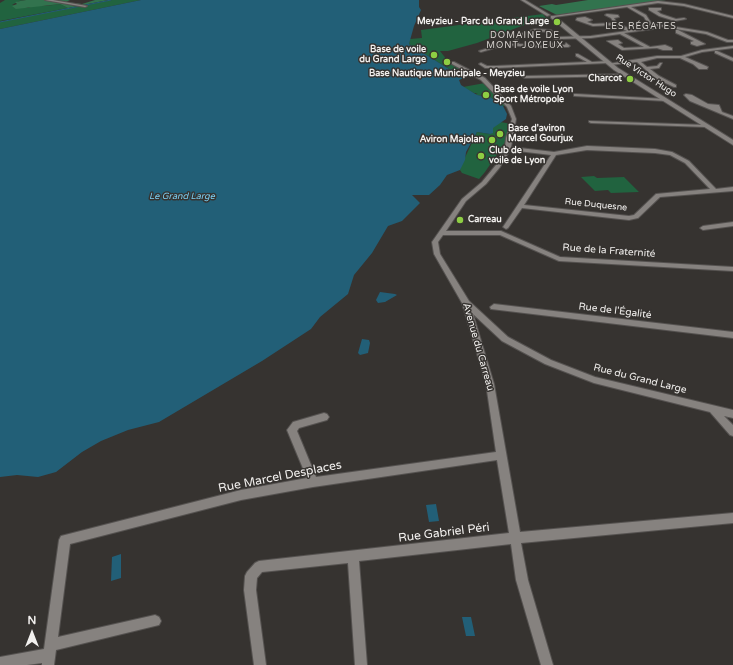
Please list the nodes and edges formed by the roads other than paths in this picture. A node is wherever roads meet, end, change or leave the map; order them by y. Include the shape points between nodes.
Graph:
1 (48, 0) edge
2 (523, 0) edge
3 (83, 6) dead end
4 (627, 6) junction
5 (706, 6) dead end
6 (699, 8) junction
7 (653, 11) dead end
8 (729, 12) dead end
9 (722, 14) junction
10 (660, 15) junction
11 (552, 16) junction
12 (650, 16) junction
13 (612, 17) dead end
14 (715, 17) dead end
15 (733, 17) edge
16 (671, 18) dead end
17 (583, 22) dead end
18 (616, 24) junction
19 (544, 25) dead end
20 (651, 26) junction
21 (595, 27) junction
22 (676, 29) junction
23 (547, 30) junction
24 (589, 30) dead end
25 (631, 31) junction
26 (621, 33) junction
27 (556, 38) junction
28 (580, 38) junction
29 (733, 40) edge
30 (697, 41) dead end
31 (566, 44) dead end
32 (614, 44) dead end
33 (518, 45) junction
34 (549, 46) junction
35 (657, 46) dead end
36 (733, 47) edge
37 (649, 48) junction
38 (624, 50) junction
39 (481, 51) dead end
40 (616, 52) dead end
41 (716, 52) dead end
42 (621, 54) dead end
43 (577, 55) dead end
44 (681, 57) junction
45 (541, 60) dead end
46 (733, 60) edge
47 (638, 61) junction
48 (591, 62) junction
49 (453, 63) dead end
50 (609, 63) junction
51 (481, 64) dead end
52 (549, 64) junction
53 (695, 64) dead end
54 (646, 68) junction
55 (666, 69) dead end
56 (626, 75) junction
57 (526, 77) dead end
58 (674, 86) dead end
59 (576, 95) dead end
60 (666, 100) junction
61 (707, 105) dead end
62 (733, 118) edge
63 (591, 122) dead end
64 (706, 126) junction
65 (733, 143) edge
66 (508, 148) junction
67 (554, 154) junction
68 (733, 189) edge
69 (714, 190) junction
70 (520, 206) junction
71 (733, 224) edge
72 (506, 227) dead end
73 (703, 228) dead end
74 (441, 233) junction
75 (733, 269) edge
76 (466, 303) junction
77 (494, 307) dead end
78 (733, 335) edge
79 (712, 408) junction
80 (733, 414) edge
81 (324, 417) dead end
82 (733, 432) edge
83 (502, 455) junction
84 (313, 482) junction
85 (733, 518) edge
86 (515, 538) junction
87 (353, 557) junction
88 (155, 620) dead end
89 (49, 655) edge
90 (0, 663) edge
91 (260, 665) edge
92 (361, 665) edge
93 (547, 665) edge

1 - 3 street
2 - 11 street, Rue Victor Hugo
4 - 6 street via 658,2
4 - 11 street
4 - 12 street
5 - 6 street
6 - 9 street
7 - 10 street
8 - 9 street
9 - 14 street
9 - 15 street
10 - 12 street
10 - 16 street
11 - 28 street, Rue Victor Hugo
12 - 20 street
13 - 18 street
17 - 21 street
18 - 21 street
18 - 25 street
19 - 23 street
20 - 22 street
20 - 25 street
21 - 24 street
22 - 29 street via 704,29 720,38
22 - 30 street via 677,32
23 - 27 street
23 - 33 street via 535,30 515,38
25 - 26 street
26 - 28 street
26 - 37 street
27 - 28 street
27 - 34 street via 557,42
28 - 50 street, Rue Victor Hugo
31 - 34 street via 568,46
32 - 38 street
33 - 34 street
33 - 39 street via 505,44
35 - 37 street
36 - 44 street
37 - 38 street
38 - 40 street
38 - 42 street via 628,54
41 - 46 street
43 - 48 street
44 - 47 street
44 - 53 street
45 - 52 street
47 - 50 street
47 - 54 street
48 - 50 street
48 - 52 street
49 - 66 street, Avenue du Carreau via 483,79 510,107 514,119 508,138
50 - 56 street, Rue Victor Hugo
51 - 52 street via 495,67
54 - 55 street via 660,65
54 - 58 street
56 - 57 street
56 - 60 street, Rue Victor Hugo
59 - 60 street
60 - 64 street, Rue Victor Hugo
61 - 62 street via 717,106 720,112
63 - 64 street
64 - 65 street, Rue Victor Hugo
66 - 67 street
66 - 74 street, Avenue du Carreau via 492,175 464,200
67 - 69 street via 587,148 672,154 687,162
67 - 70 street
68 - 69 street, Rue Duquesne
69 - 70 street, Rue Duquesne via 658,195 636,217 629,218
70 - 72 street
71 - 73 street
74 - 75 street, Rue de la Fraternité via 501,234 559,259
74 - 76 street, Avenue du Carreau via 435,242 437,254
76 - 79 street, Rue du Grand Large via 505,339 548,362 594,380
76 - 83 street, Avenue du Carreau via 490,384
77 - 78 street, Rue de l'Égalité
79 - 80 street, Rue du Grand Large
79 - 82 street
81 - 84 street via 296,426 292,430
83 - 84 street, Rue Marcel Desplaces
83 - 86 street, Avenue du Carreau
84 - 89 street, Rue Marcel Desplaces via 241,496 65,540
85 - 86 street, Rue Gabriel Péri
86 - 87 street, Rue Gabriel Péri
86 - 93 street, Avenue du Carreau via 522,580
87 - 91 street, Rue Gabriel Péri via 259,568 251,576 250,590
87 - 92 street
88 - 89 street
89 - 90 street

